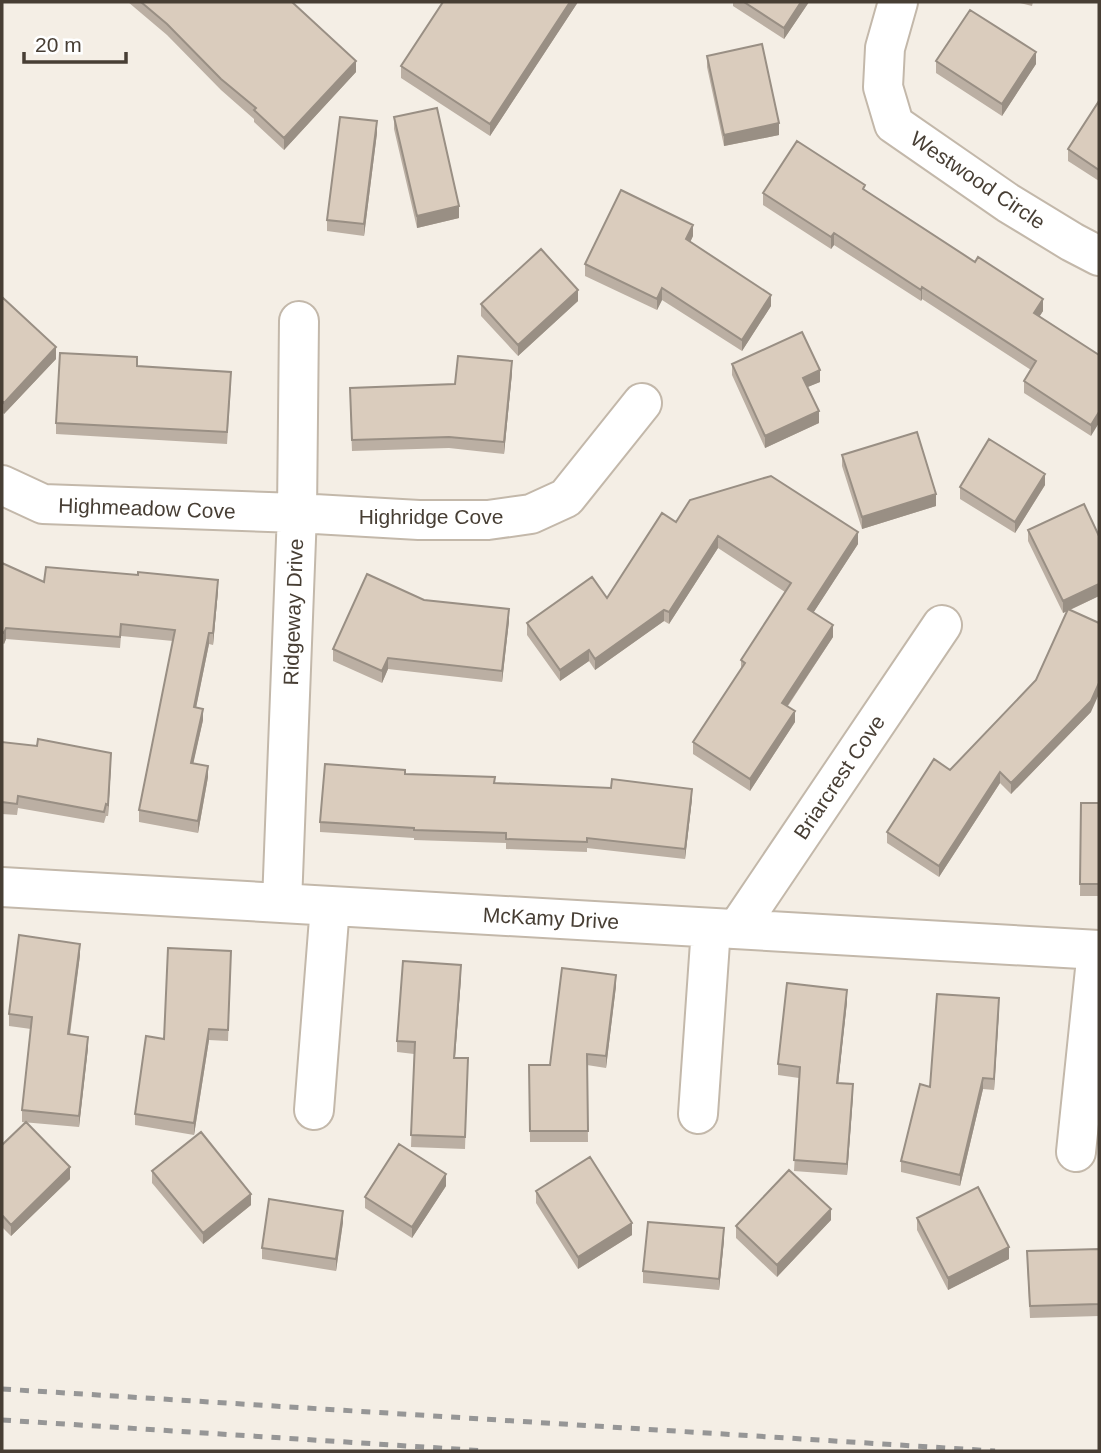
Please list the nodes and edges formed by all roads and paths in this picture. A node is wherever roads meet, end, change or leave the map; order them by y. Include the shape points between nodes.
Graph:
1 (898, 2) edge
2 (1099, 257) edge
3 (299, 321) dead end
4 (642, 402) dead end
5 (2, 485) edge
6 (297, 513) junction
7 (942, 625) dead end
8 (2, 887) edge
9 (282, 903) junction
10 (330, 906) junction
11 (724, 928) junction
12 (1098, 950) edge
13 (314, 1110) dead end
14 (698, 1114) dead end
15 (1076, 1152) dead end

1 - 2 street, Westwood Circle via 885,48 883,87 894,124 1008,203
3 - 6 street, Ridgeway Drive
4 - 6 street, Highridge Cove via 566,498 531,514 488,520 419,520
5 - 6 street, Highmeadow Cove via 44,504
6 - 9 street, Ridgeway Drive
7 - 11 street, Briarcrest Cove
8 - 9 street, McKamy Drive
9 - 10 street, McKamy Drive
10 - 11 street, McKamy Drive
10 - 13 street
11 - 12 street, McKamy Drive
11 - 14 street
12 - 15 street

